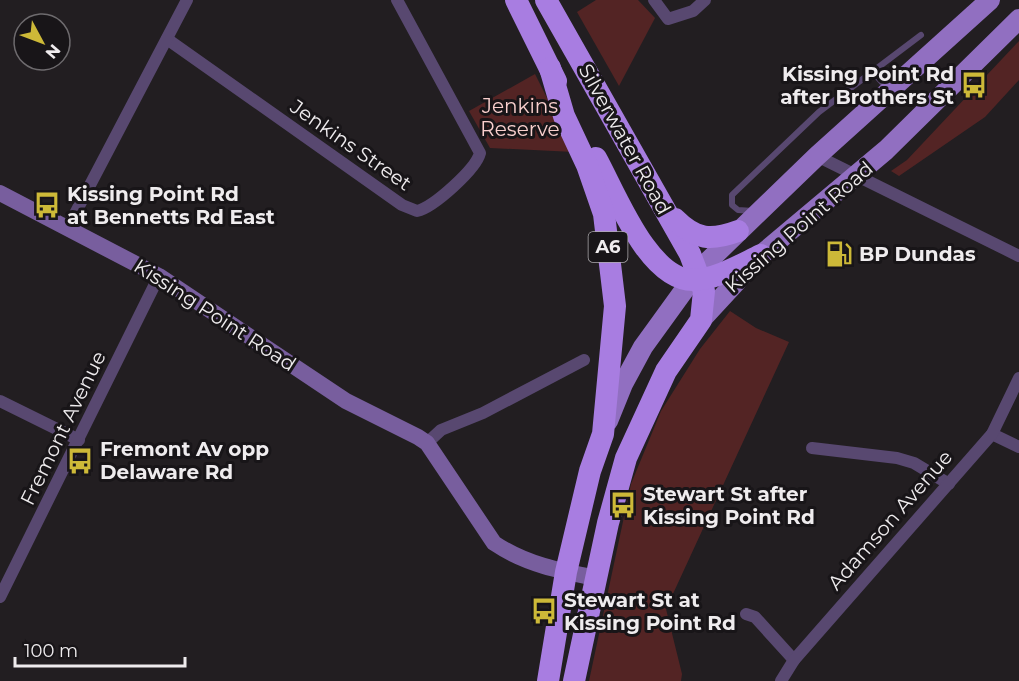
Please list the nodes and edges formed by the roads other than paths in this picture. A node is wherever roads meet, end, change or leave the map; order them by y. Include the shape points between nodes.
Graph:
1 (187, 0) edge
2 (397, 0) edge
3 (516, 0) edge
4 (546, 0) edge
5 (654, 0) edge
6 (705, 0) edge
7 (990, 0) edge
8 (1019, 19) edge
9 (921, 35) dead end
10 (167, 39) junction
11 (550, 68) junction
12 (871, 70) junction
13 (890, 91) junction
14 (817, 156) junction
15 (857, 176) junction
16 (0, 193) edge
17 (663, 207) junction
18 (761, 209) junction
19 (68, 227) junction
20 (738, 231) junction
21 (761, 255) junction
22 (1019, 256) edge
23 (159, 276) junction
24 (697, 276) junction
25 (701, 320) junction
26 (584, 360) dead end
27 (1019, 378) edge
28 (0, 401) edge
29 (603, 434) junction
30 (992, 434) junction
31 (79, 440) junction
32 (427, 443) junction
33 (1019, 447) edge
34 (812, 448) dead end
35 (949, 484) junction
36 (566, 572) junction
37 (596, 578) junction
38 (0, 597) edge
39 (746, 614) dead end
40 (794, 660) junction
41 (548, 681) edge
42 (574, 681) edge
43 (781, 681) edge

1 - 10 street
2 - 10 street, Jenkins Street via 480,153 473,166 431,205 417,211 394,199
3 - 11 highway, Silverwater Road / A6
4 - 17 highway, Silverwater Road
5 - 6 street via 668,19 693,11
7 - 13 main road, Kissing Point Road
8 - 15 main road, Kissing Point Road
9 - 12 lane
10 - 19 street
11 - 24 highway, Silverwater Road / A6 via 644,247 660,266
11 - 29 highway, Silverwater Road / A6 via 564,116 604,214 615,306
12 - 13 lane
12 - 18 lane via 819,112 732,195 732,205 738,210 747,213
13 - 14 main road, Kissing Point Road
14 - 15 street
14 - 18 main road, Kissing Point Road
15 - 21 main road, Kissing Point Road
15 - 22 street
16 - 19 street, Kissing Point Road
17 - 20 highway via 695,235 713,239
17 - 24 highway, Silverwater Road
18 - 20 main road, Kissing Point Road
19 - 23 street, Kissing Point Road
20 - 24 main road, Kissing Point Road
21 - 24 highway via 718,275
21 - 25 main road, Kissing Point Road
23 - 31 street, Fremont Avenue
23 - 32 street, Kissing Point Road via 346,401
24 - 25 highway, Silverwater Road via 705,301
24 - 29 main road, Kissing Point Road via 660,320 632,365
25 - 37 highway, Kissing Point Road via 666,371 626,458
26 - 32 street via 483,414 441,430
27 - 30 street, Adamson Avenue
28 - 31 street
29 - 36 highway, Kissing Point Road / A6
30 - 33 street
30 - 35 street, Adamson Avenue
31 - 38 street, Fremont Avenue
32 - 36 street, Kissing Point Road via 494,543 524,560
34 - 35 street via 897,458 914,463
35 - 40 street, Adamson Avenue
36 - 37 street, Kissing Point Road
36 - 41 highway, A6
37 - 42 highway
39 - 40 street via 755,617
40 - 43 street, Adamson Avenue

